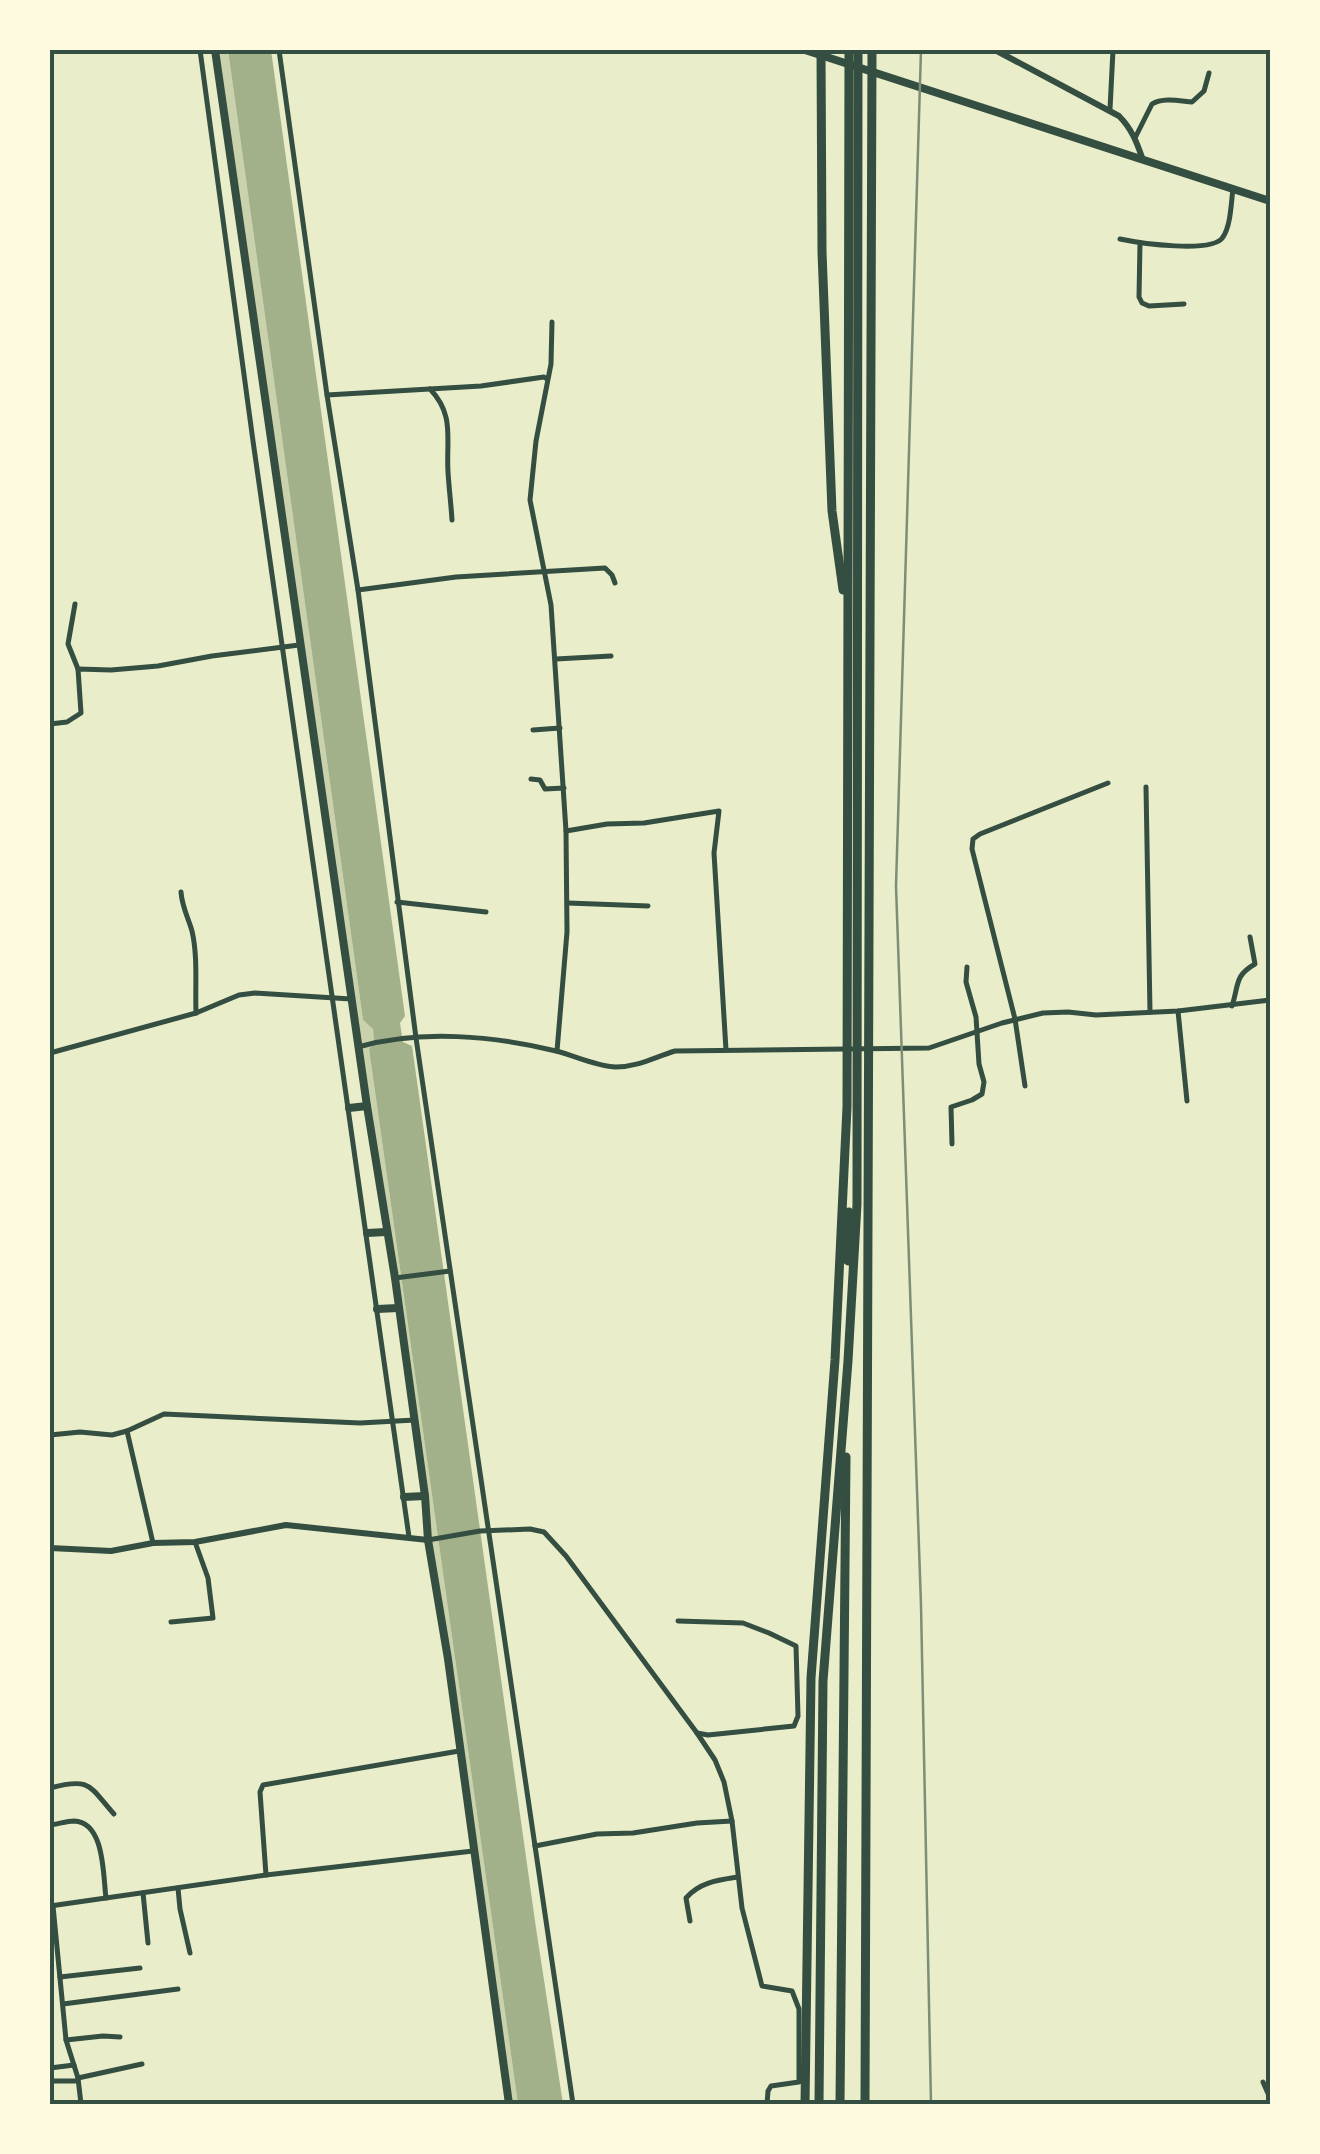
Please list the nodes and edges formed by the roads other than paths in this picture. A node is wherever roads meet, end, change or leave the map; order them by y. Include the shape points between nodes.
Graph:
1 (200, 50) edge
2 (215, 50) edge
3 (279, 50) edge
4 (805, 50) edge
5 (820, 50) edge
6 (846, 50) edge
7 (858, 50) edge
8 (872, 50) edge
9 (994, 50) edge
10 (1112, 50) edge
11 (1209, 73) dead end
12 (1110, 110) junction
13 (1136, 138) junction
14 (1143, 160) junction
15 (1232, 189) junction
16 (1270, 201) edge
17 (1120, 239) dead end
18 (1140, 243) junction
19 (1184, 304) dead end
20 (552, 322) dead end
21 (547, 379) junction
22 (430, 388) junction
23 (327, 395) junction
24 (452, 520) dead end
25 (544, 571) junction
26 (615, 584) dead end
27 (358, 590) junction
28 (75, 604) dead end
29 (847, 618) junction
30 (300, 645) junction
31 (283, 647) junction
32 (612, 656) dead end
33 (556, 659) junction
34 (78, 669) junction
35 (50, 724) edge
36 (560, 728) junction
37 (533, 730) dead end
38 (531, 779) dead end
39 (1108, 783) dead end
40 (1146, 787) dead end
41 (564, 788) junction
42 (566, 831) junction
43 (182, 892) dead end
44 (397, 902) junction
45 (568, 903) junction
46 (648, 906) dead end
47 (486, 912) dead end
48 (1250, 937) dead end
49 (967, 967) dead end
50 (333, 997) junction
51 (351, 999) junction
52 (1270, 1000) edge
53 (1232, 1006) junction
54 (1178, 1011) junction
55 (1150, 1012) junction
56 (196, 1013) junction
57 (1015, 1019) junction
58 (976, 1033) junction
59 (416, 1038) junction
60 (358, 1047) junction
61 (726, 1050) junction
62 (557, 1051) junction
63 (50, 1054) edge
64 (1025, 1086) dead end
65 (1187, 1100) dead end
66 (367, 1106) junction
67 (349, 1108) junction
68 (952, 1144) dead end
69 (386, 1232) junction
70 (366, 1233) junction
71 (448, 1271) junction
72 (397, 1278) junction
73 (398, 1308) junction
74 (377, 1309) junction
75 (415, 1420) junction
76 (393, 1421) junction
77 (127, 1431) junction
78 (50, 1435) edge
79 (424, 1496) junction
80 (404, 1497) junction
81 (490, 1530) junction
82 (410, 1538) junction
83 (432, 1540) junction
84 (195, 1542) junction
85 (153, 1544) junction
86 (50, 1548) edge
87 (678, 1621) dead end
88 (171, 1622) dead end
89 (697, 1733) junction
90 (459, 1751) junction
91 (50, 1788) edge
92 (114, 1814) dead end
93 (732, 1821) junction
94 (50, 1826) edge
95 (536, 1846) junction
96 (473, 1851) junction
97 (266, 1875) junction
98 (738, 1877) junction
99 (178, 1888) junction
100 (143, 1893) junction
101 (106, 1898) junction
102 (51, 1906) edge
103 (690, 1920) dead end
104 (148, 1943) dead end
105 (190, 1952) dead end
106 (58, 1963) junction
107 (50, 1964) edge
108 (140, 1968) dead end
109 (60, 1977) junction
110 (178, 1990) dead end
111 (63, 2004) junction
112 (120, 2037) dead end
113 (66, 2040) junction
114 (142, 2064) dead end
115 (74, 2066) junction
116 (50, 2068) edge
117 (78, 2079) junction
118 (50, 2080) edge
119 (1263, 2082) dead end
120 (1270, 2098) edge
121 (81, 2104) edge
122 (509, 2104) edge
123 (573, 2104) edge
124 (768, 2104) edge
125 (805, 2104) edge
126 (819, 2104) edge
127 (840, 2104) edge
128 (865, 2104) edge

1 - 31 street
2 - 30 main road
3 - 23 street
4 - 14 main road
5 - 29 highway via 832,511
6 - 29 highway
6 - 125 highway via 847,1107 811,1678
7 - 126 highway via 858,1204 823,1681
8 - 128 highway
9 - 12 street
10 - 12 street
11 - 13 street via 1197,100 1152,104
12 - 13 street
13 - 14 street
14 - 15 main road
15 - 16 main road
15 - 18 street via 1217,243
17 - 18 street
18 - 19 street via 1142,303
20 - 21 street
21 - 22 street
21 - 25 street via 530,500
22 - 23 street
22 - 24 street via 448,424
23 - 27 street
25 - 26 street via 604,568
25 - 27 street
25 - 33 street
27 - 44 street
28 - 34 street via 68,644
29 - 127 highway via 850,1157
30 - 31 street
30 - 51 main road
31 - 34 street via 158,666
31 - 50 street
32 - 33 street
33 - 36 street
34 - 35 street via 82,713
36 - 37 street
36 - 41 street
38 - 41 street via 544,788
39 - 57 street via 972,839
40 - 55 street
41 - 42 street
42 - 45 street
42 - 61 street via 718,810 714,853
43 - 56 street via 194,948
44 - 47 street
44 - 59 street
45 - 46 street
45 - 62 street
48 - 53 street via 1255,964 1237,980
49 - 58 street
50 - 51 street
50 - 56 street via 255,993
50 - 67 street
51 - 60 main road
52 - 53 street
53 - 54 street
54 - 55 street
54 - 65 street
55 - 57 street
56 - 63 street
57 - 58 street
57 - 64 street
58 - 61 street via 929,1048
58 - 68 street via 982,1094 950,1108
59 - 60 street
59 - 62 street
59 - 71 street
60 - 66 main road
61 - 62 street via 675,1051 615,1067
66 - 67 main road
66 - 69 main road
67 - 70 street
69 - 70 main road
69 - 72 main road
70 - 74 street
71 - 72 street
71 - 81 street
72 - 73 main road
73 - 74 main road
73 - 75 main road
74 - 76 street
75 - 76 street
75 - 79 main road
76 - 77 street via 164,1414
76 - 80 street
77 - 78 street
77 - 85 street
79 - 80 main road
79 - 83 main road
80 - 82 street
81 - 83 street
81 - 89 street via 544,1532
81 - 95 street
82 - 83 street
82 - 84 street via 286,1525
83 - 90 main road
84 - 85 street
84 - 88 street via 213,1618
85 - 86 street via 98,1552
87 - 89 street via 743,1623 796,1646 794,1726
89 - 93 street via 716,1760
90 - 96 main road
90 - 97 street via 263,1784
91 - 92 street via 89,1786
93 - 95 street
93 - 98 street
94 - 101 street via 75,1821 91,1828
95 - 123 street
96 - 97 street
96 - 122 main road
97 - 99 street
98 - 103 street via 690,1893
98 - 124 street via 762,1986 792,1991 799,2009 800,2082 771,2086
99 - 100 street
99 - 105 street
100 - 101 street
100 - 104 street
101 - 102 street
102 - 106 street
106 - 107 street
106 - 109 street
108 - 109 street
109 - 111 street
110 - 111 street
111 - 113 street
112 - 113 street
113 - 115 street
114 - 117 street
115 - 116 street
115 - 117 street
117 - 118 street
117 - 121 street
119 - 120 street

